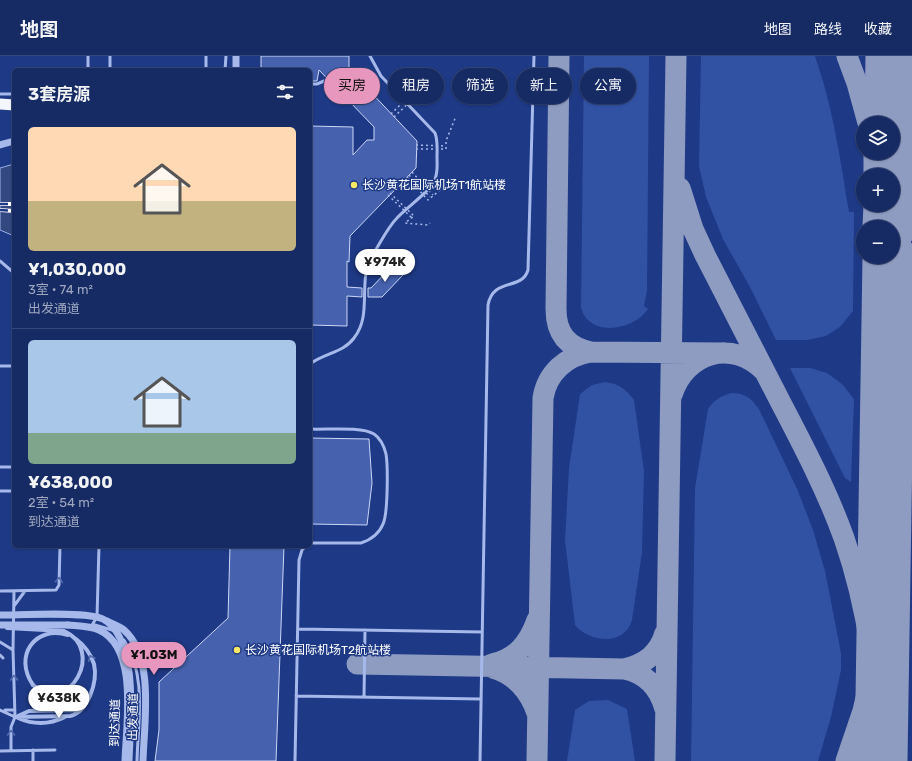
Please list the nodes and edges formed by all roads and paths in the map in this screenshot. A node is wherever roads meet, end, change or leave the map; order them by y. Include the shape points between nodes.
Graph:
1 (88, 56) edge
2 (110, 56) edge
3 (206, 56) edge
4 (226, 56) edge
5 (236, 56) edge
6 (377, 56) edge
7 (534, 56) edge
8 (371, 57) edge
9 (88, 68) edge
10 (110, 68) edge
11 (206, 68) edge
12 (225, 68) edge
13 (236, 68) edge
14 (324, 81) dead end
15 (312, 84) edge
16 (0, 94) edge
17 (12, 94) edge
18 (0, 104) edge
19 (401, 104) edge
20 (408, 104) edge
21 (12, 105) edge
22 (391, 114) dead end
23 (456, 116) dead end
24 (394, 117) dead end
25 (12, 142) edge
26 (0, 145) edge
27 (416, 145) dead end
28 (446, 146) junction
29 (416, 149) dead end
30 (412, 172) dead end
31 (409, 175) dead end
32 (407, 177) dead end
33 (452, 178) dead end
34 (390, 193) dead end
35 (388, 195) dead end
36 (433, 195) junction
37 (430, 197) junction
38 (412, 218) junction
39 (430, 223) dead end
40 (0, 261) edge
41 (12, 271) edge
42 (312, 363) edge
43 (0, 366) edge
44 (12, 366) edge
45 (312, 429) edge
46 (0, 467) edge
47 (12, 467) edge
48 (0, 491) edge
49 (12, 491) edge
50 (312, 543) edge
51 (60, 548) edge
52 (100, 548) edge
53 (304, 548) edge
54 (0, 591) edge
55 (14, 591) junction
56 (25, 591) junction
57 (14, 606) junction
58 (0, 614) edge
59 (104, 619) junction
60 (92, 625) junction
61 (0, 626) edge
62 (82, 626) junction
63 (298, 629) junction
64 (365, 630) junction
65 (482, 632) junction
66 (0, 642) edge
67 (13, 650) junction
68 (0, 655) edge
69 (4, 658) dead end
70 (296, 696) junction
71 (89, 697) junction
72 (364, 697) junction
73 (481, 699) junction
74 (1, 710) edge
75 (15, 710) junction
76 (16, 717) junction
77 (11, 750) junction
78 (33, 750) junction
79 (55, 750) dead end
80 (0, 751) edge
81 (33, 761) edge
82 (125, 761) edge
83 (129, 761) edge
84 (137, 761) edge
85 (143, 761) edge
86 (295, 761) edge
87 (480, 761) edge

1 - 9 lane
2 - 10 lane
3 - 11 lane
4 - 12 lane
5 - 13 street
6 - 8 lane
7 - 65 lane via 528,270 525,277 518,282 503,285 493,292 488,305
8 - 42 lane via 381,76 435,133 436,174 433,184 396,219 371,258 366,275 364,315 358,333 345,347
14 - 15 lane
16 - 17 lane
18 - 21 highway
19 - 22 path, bridge
20 - 24 path, bridge
23 - 28 path, bridge
25 - 26 street
27 - 28 path, bridge
28 - 29 path, bridge via 446,149
30 - 36 path, bridge
31 - 37 path, bridge
32 - 37 path, bridge via 428,200
33 - 36 path, bridge
34 - 38 path, bridge via 414,216
35 - 38 path, bridge
36 - 37 path, bridge
38 - 39 path, bridge via 405,223
40 - 41 lane
43 - 44 lane
45 - 50 lane via 367,431 380,439 387,461 386,518 378,533 360,543
46 - 47 lane
48 - 49 lane
56 -> 51 lane via 52,591 58,588
52 - 60 lane via 97,616
53 - 63 lane via 299,560
54 - 55 lane
55 - 56 lane
55 - 57 lane
56 - 57 lane
57 - 67 lane
58 - 59 street, 出发通道, bridge via 85,615
59 - 83 street, bridge via 117,632 129,664
59 - 85 street, 出发通道, bridge via 123,629 136,645 143,662
60 - 62 lane
60 - 84 lane, bridge via 110,629 120,635 136,664 139,679
61 - 62 street, 到达通道, bridge
71 -> 61 street, bridge via 94,679 92,660 78,641 61,633 36,639 28,648 25,667 33,685 43,690 65,691 80,675 82,661 80,646 76,640 72,635 64,631
62 - 82 street, 到达通道 via 98,629 110,638 118,648 124,664 127,692
63 - 64 lane
63 - 70 lane
64 - 65 lane
64 - 72 lane
65 - 73 lane
66 - 67 lane
75 -> 67 lane
68 - 69 lane
70 - 72 lane
70 - 86 lane
71 - 76 street via 75,710 28,712
71 - 76 street via 82,710 70,716
72 - 73 lane
73 - 87 lane
74 - 75 lane
74 - 76 lane
75 - 76 lane
77 -> 76 lane via 11,727
77 - 78 lane
77 - 80 lane
78 - 79 lane
78 - 81 lane

